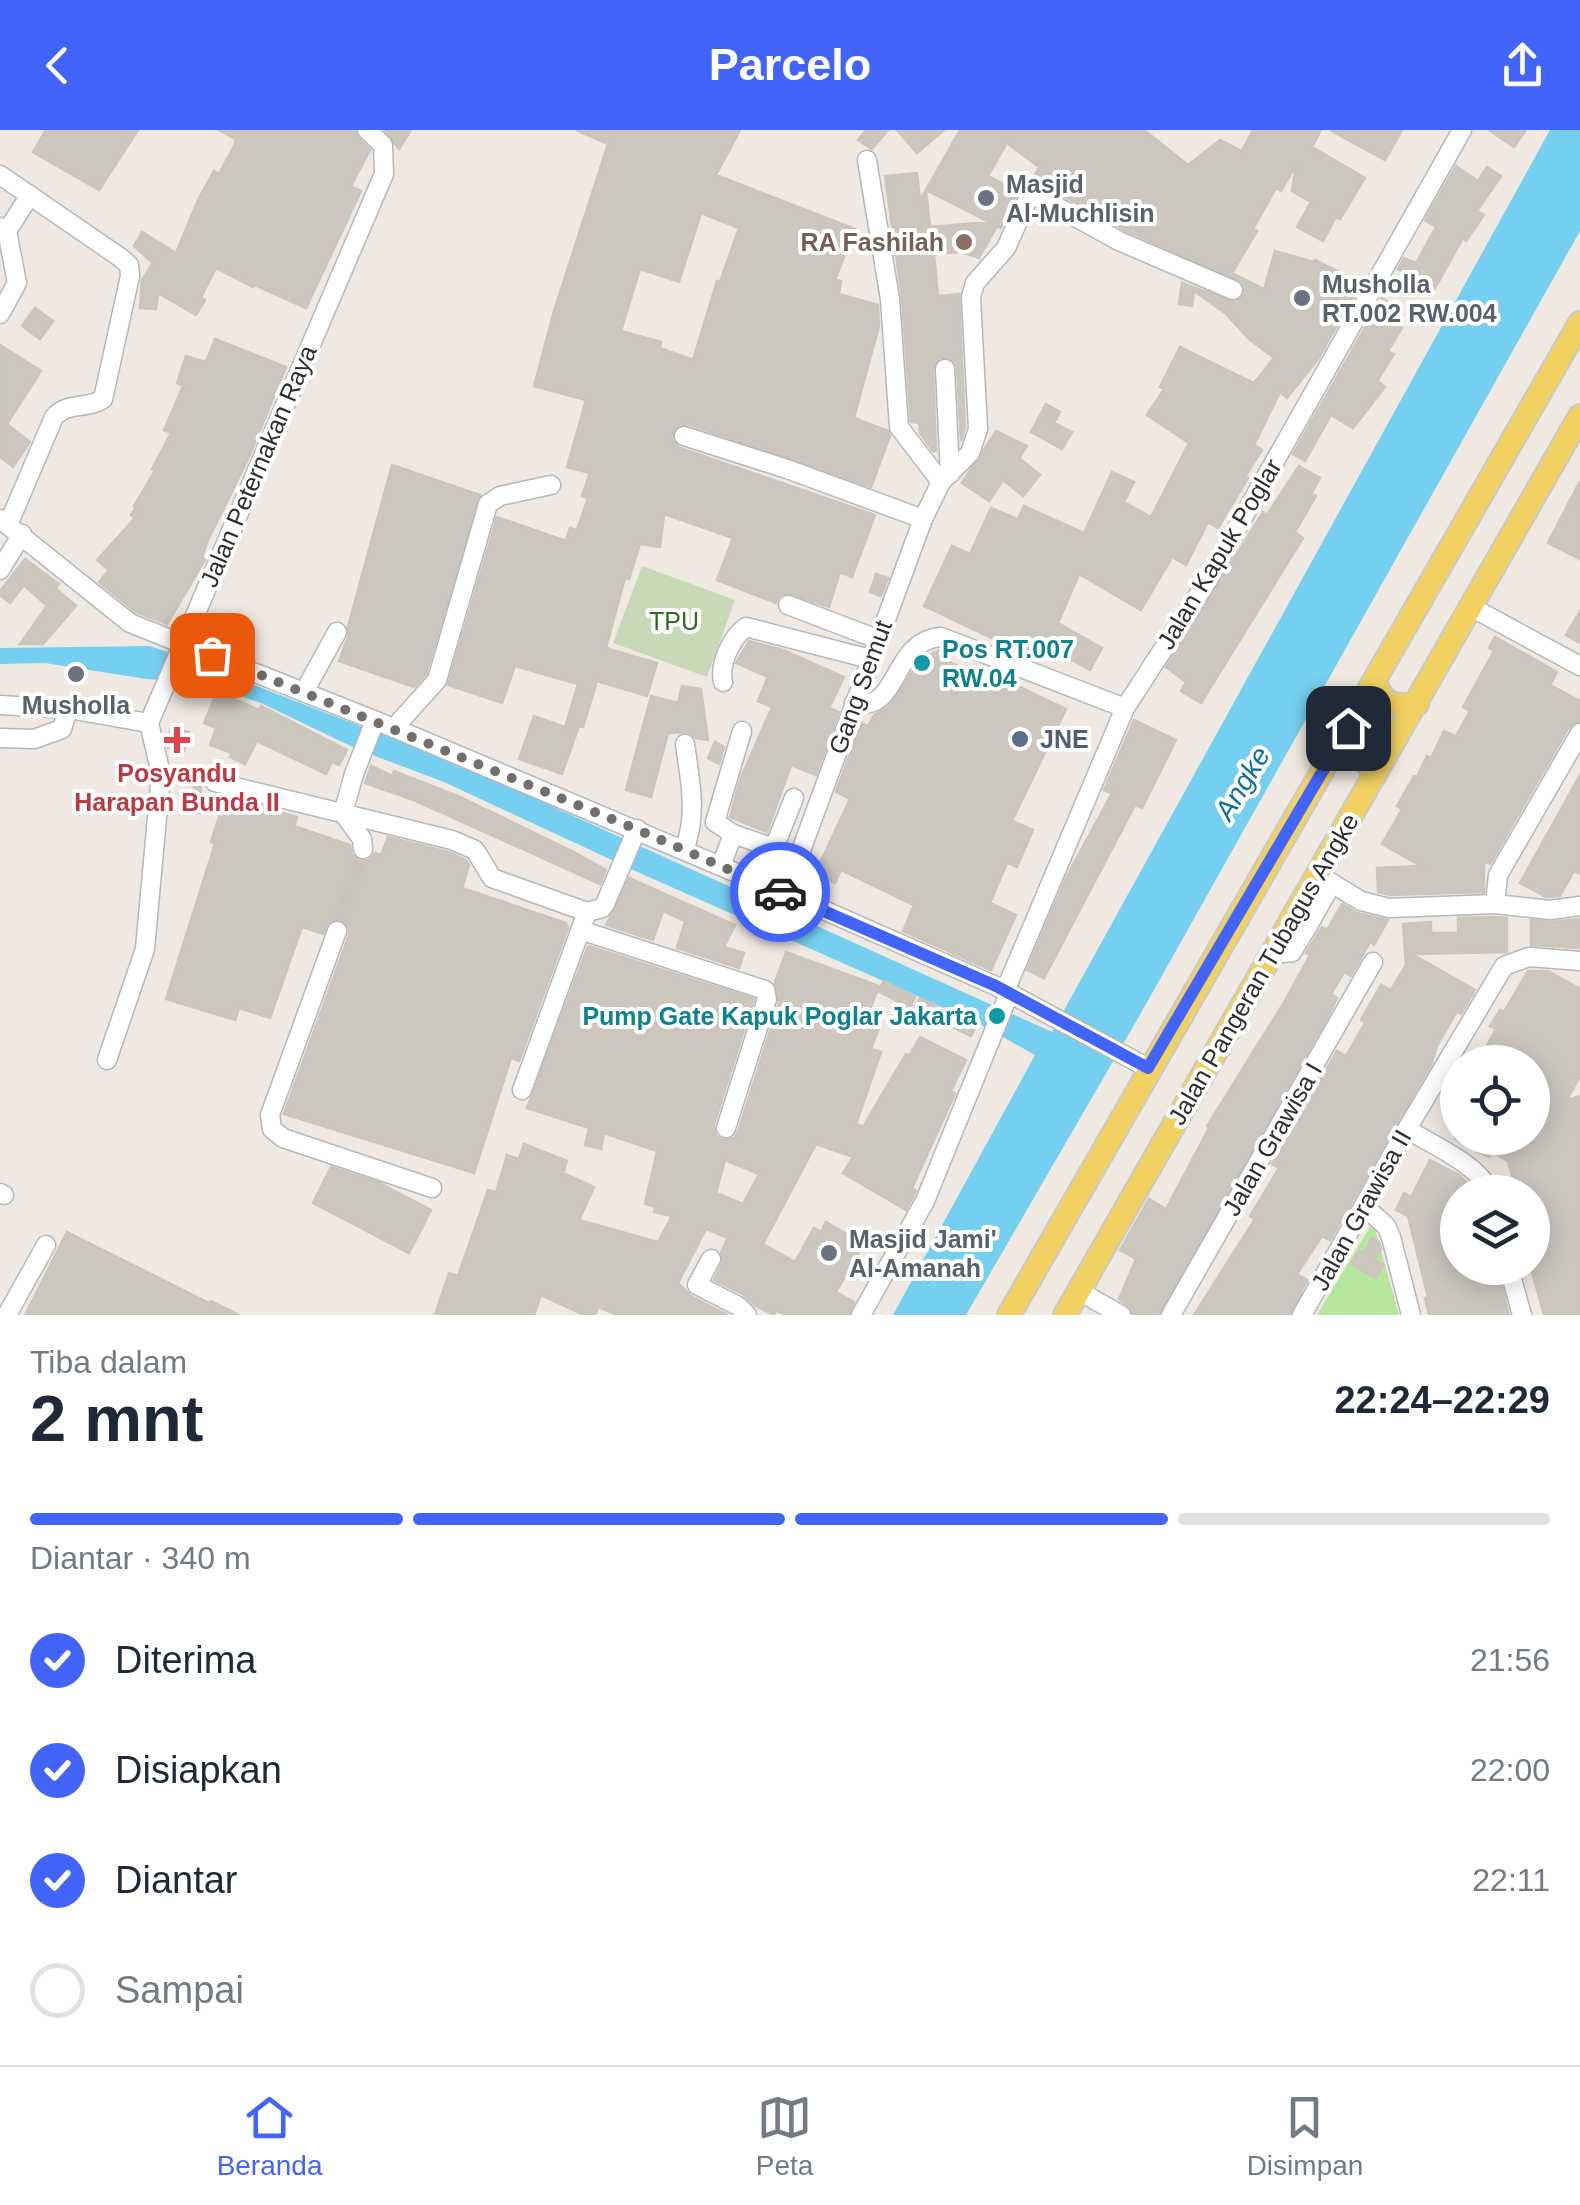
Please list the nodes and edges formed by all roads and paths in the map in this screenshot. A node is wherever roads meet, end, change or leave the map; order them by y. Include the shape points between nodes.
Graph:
1 (366, 130) edge
2 (1462, 130) edge
3 (867, 160) dead end
4 (3, 184) edge
5 (30, 195) junction
6 (4, 229) edge
7 (1232, 290) dead end
8 (0, 314) edge
9 (1580, 323) edge
10 (945, 369) dead end
11 (1580, 416) edge
12 (684, 436) dead end
13 (946, 478) junction
14 (551, 484) dead end
15 (923, 518) junction
16 (10, 526) edge
17 (0, 570) edge
18 (788, 606) dead end
19 (1470, 607) junction
20 (338, 632) dead end
21 (877, 639) junction
22 (179, 650) junction
23 (870, 659) junction
24 (1580, 666) edge
25 (723, 682) dead end
26 (1375, 682) junction
27 (304, 692) junction
28 (854, 703) junction
29 (1417, 704) junction
30 (0, 705) edge
31 (1125, 708) junction
32 (68, 709) junction
33 (149, 723) junction
34 (374, 724) junction
35 (394, 728) junction
36 (742, 732) dead end
37 (1580, 732) edge
38 (0, 738) edge
39 (684, 744) dead end
40 (1334, 751) junction
41 (1374, 775) junction
42 (215, 782) dead end
43 (794, 798) dead end
44 (344, 813) junction
45 (634, 834) junction
46 (733, 834) junction
47 (363, 849) dead end
48 (684, 850) junction
49 (721, 866) junction
50 (1324, 878) junction
51 (785, 894) junction
52 (1495, 904) junction
53 (1580, 906) edge
54 (583, 921) junction
55 (337, 931) tunnel mouth
56 (1580, 961) edge
57 (1373, 962) dead end
58 (1007, 996) junction
59 (107, 1060) dead end
60 (1142, 1065) junction
61 (522, 1090) dead end
62 (726, 1128) dead end
63 (1406, 1130) junction
64 (1479, 1175) edge
65 (432, 1188) dead end
66 (1365, 1207) junction
67 (46, 1245) dead end
68 (710, 1259) dead end
69 (1514, 1285) edge
70 (1079, 1291) junction
71 (7, 1315) edge
72 (747, 1315) edge
73 (861, 1315) edge
74 (1009, 1315) edge
75 (1065, 1315) edge
76 (1122, 1315) edge
77 (1171, 1315) edge
78 (1302, 1315) edge
79 (1412, 1315) edge
80 (1522, 1315) edge

1 - 22 street, Jalan Peternakan Raya via 382,144 384,174
2 - 31 street, Jalan Kapuk Poglar via 1206,583
3 - 13 street via 890,298 898,427
4 - 5 street
5 - 6 street
5 - 16 street via 121,258 130,276 106,392 98,404 67,407 54,417
6 - 8 street via 17,282
7 - 13 street, Gang Semut via 1029,197 1006,248 970,297 978,430 970,453
9 - 26 main road, Jalan Pangeran Tubagus Angke
10 - 13 street
11 - 19 main road, Jalan Pangeran Tubagus Angke
12 - 15 street
13 - 15 street, Gang Semut
14 - 35 street via 488,504 437,680
15 - 21 street, Gang Semut
16 - 17 street
16 - 22 street via 118,616
18 - 21 street
19 - 24 street
19 - 29 main road, Jalan Pangeran Tubagus Angke
20 - 27 street
21 - 23 street, Gang Semut
22 - 27 street
22 - 33 street, Jalan Peternakan Raya
23 - 25 street via 746,626 724,660
23 - 28 street, Gang Semut
26 - 29 main road via 1388,704
26 - 40 main road, Jalan Pangeran Tubagus Angke
27 - 34 street
28 - 31 street via 878,702 916,644 940,637
28 - 51 street, Gang Semut
29 - 41 main road, Jalan Pangeran Tubagus Angke
30 - 32 street
31 - 58 street, Jalan Kapuk Poglar
32 - 33 street
32 - 38 street via 62,728 47,736
33 - 59 street via 161,774 144,950
34 - 35 street
34 - 44 street
35 - 45 street
36 - 46 street via 715,822
37 - 52 street via 1498,875
39 - 48 street via 693,801
40 - 41 main road via 1362,754
40 - 60 main road, Jalan Pangeran Tubagus Angke
41 - 50 main road, Jalan Pangeran Tubagus Angke
42 - 44 street
43 - 46 street via 774,848
44 - 47 street
44 - 54 street via 476,850 492,878
45 - 48 street
45 - 54 street via 602,908
46 - 49 street
48 - 49 street
49 - 51 street
50 - 52 street via 1361,902 1389,908
50 - 70 main road, Jalan Pangeran Tubagus Angke via 1301,919 1274,948
51 - 58 street
52 - 53 street via 1534,910
54 - 61 street
54 - 62 street via 765,990
55 - 65 street via 270,1115 272,1129
56 - 63 street, Jalan Grawisa II via 1529,957 1504,966
57 - 77 street, Jalan Grawisa I
58 - 60 street
58 - 73 street, Jalan Kapuk Poglar via 924,1201
60 - 74 main road, Jalan Pangeran Tubagus Angke
63 - 64 street
63 - 66 street, Jalan Grawisa II
66 - 78 street, Jalan Grawisa II
66 - 79 street via 1386,1226
67 - 71 street
68 - 72 street via 698,1285
69 - 80 street
70 - 75 main road, Jalan Pangeran Tubagus Angke
70 - 76 street

